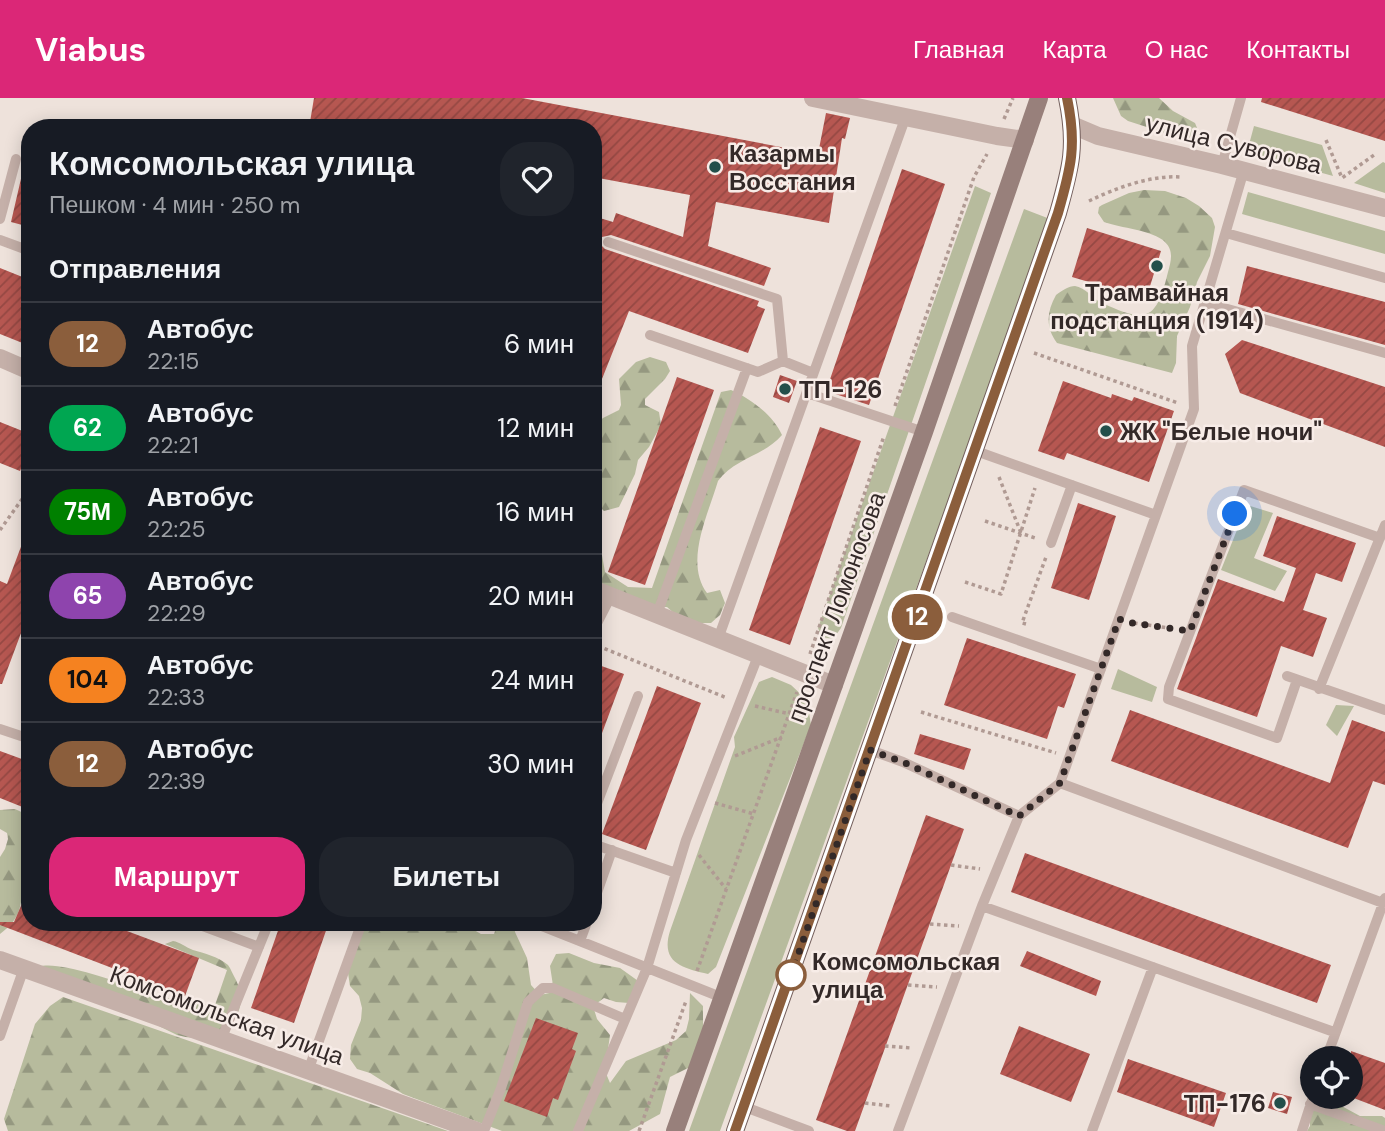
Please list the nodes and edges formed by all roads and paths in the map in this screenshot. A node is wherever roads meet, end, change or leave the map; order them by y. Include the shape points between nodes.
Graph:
1 (813, 98) edge
2 (1013, 98) edge
3 (1040, 98) edge
4 (1067, 98) edge
5 (1241, 98) edge
6 (906, 116) junction
7 (1072, 125) junction
8 (997, 136) junction
9 (1025, 140) junction
10 (1326, 140) dead end
11 (1374, 155) dead end
12 (16, 159) dead end
13 (1222, 165) junction
14 (1244, 170) junction
15 (1182, 177) dead end
16 (1088, 201) dead end
17 (1385, 208) edge
18 (0, 219) edge
19 (1226, 233) junction
20 (0, 240) edge
21 (608, 242) dead end
22 (21, 248) edge
23 (1385, 278) edge
24 (1206, 303) junction
25 (650, 335) dead end
26 (1034, 353) dead end
27 (1385, 353) edge
28 (0, 358) edge
29 (783, 361) junction
30 (21, 367) edge
31 (747, 368) junction
32 (814, 373) junction
33 (807, 393) junction
34 (1194, 409) junction
35 (890, 421) junction
36 (924, 432) junction
37 (976, 451) junction
38 (1011, 480) dead end
39 (1023, 484) dead end
40 (1072, 485) junction
41 (21, 501) edge
42 (1156, 515) junction
43 (985, 522) dead end
44 (1385, 525) edge
45 (0, 530) edge
46 (1021, 533) junction
47 (1380, 538) junction
48 (1051, 543) junction
49 (965, 582) dead end
50 (602, 592) edge
51 (611, 596) junction
52 (602, 614) edge
53 (657, 614) junction
54 (952, 617) dead end
55 (1119, 619) junction
56 (1035, 627) dead end
57 (1190, 631) junction
58 (718, 639) junction
59 (602, 649) edge
60 (758, 656) junction
61 (1101, 669) junction
62 (803, 673) junction
63 (834, 685) junction
64 (1319, 689) junction
65 (638, 696) dead end
66 (739, 703) junction
67 (1385, 710) edge
68 (921, 712) dead end
69 (790, 714) junction
70 (0, 729) edge
71 (21, 736) edge
72 (782, 737) junction
73 (870, 750) junction
74 (1070, 757) junction
75 (715, 764) junction
76 (1060, 783) junction
77 (602, 790) edge
78 (701, 798) junction
79 (754, 814) junction
80 (1019, 816) junction
81 (686, 840) junction
82 (602, 847) edge
83 (612, 850) junction
84 (951, 865) dead end
85 (997, 871) junction
86 (676, 873) junction
87 (602, 878) edge
88 (726, 889) junction
89 (1384, 901) edge
90 (982, 906) junction
91 (930, 924) dead end
92 (974, 927) junction
93 (216, 931) edge
94 (265, 931) edge
95 (359, 931) edge
96 (555, 931) edge
97 (584, 931) edge
98 (580, 941) junction
99 (259, 947) junction
100 (0, 960) edge
101 (1153, 967) junction
102 (24, 968) junction
103 (647, 968) junction
104 (691, 985) junction
105 (908, 985) dead end
106 (952, 988) junction
107 (723, 998) junction
108 (625, 1019) junction
109 (1334, 1032) junction
110 (0, 1036) edge
111 (221, 1040) junction
112 (886, 1046) dead end
113 (1330, 1046) edge
114 (929, 1050) junction
115 (308, 1071) junction
116 (865, 1103) dead end
117 (745, 1107) junction
118 (907, 1107) junction
119 (1309, 1109) edge
120 (1331, 1109) edge
121 (477, 1131) edge
122 (484, 1131) edge
123 (578, 1131) edge
124 (639, 1131) edge
125 (675, 1131) edge
126 (735, 1131) edge
127 (809, 1131) edge
128 (898, 1131) edge
129 (1092, 1131) edge
130 (1301, 1131) edge
131 (1385, 1131) edge

1 - 6 street
2 - 8 path
3 - 9 main road, проспект Ломоносова
4 - 7 main road
5 - 13 lane
6 - 8 street
6 - 32 lane
7 - 13 street, улица Суворова via 1098,136
7 - 37 main road via 1074,150 1066,186
8 - 9 street
8 - 35 path via 974,177
9 - 36 main road, проспект Ломоносова
10 - 11 path via 1342,178
12 - 18 lane
13 - 14 street, улица Суворова
14 - 17 street, улица Суворова
14 - 19 lane
15 - 16 path via 1126,186
19 - 23 lane
19 - 24 lane
20 - 22 lane
21 - 29 lane via 777,299
24 - 27 lane
24 - 34 lane via 1192,346
25 - 31 lane
26 - 34 path
28 - 30 street
29 - 31 lane via 758,372
29 - 32 lane
31 - 53 lane
32 - 33 lane
33 - 35 lane
33 - 58 lane
34 - 42 lane
35 - 36 lane
35 - 62 path
36 - 63 main road, проспект Ломоносова
37 - 40 lane
37 - 73 main road
38 - 46 path via 999,477
39 - 46 path via 1035,488
40 - 42 lane
40 - 48 lane
41 - 45 path
42 - 55 lane
43 - 46 path
44 - 47 lane
46 - 48 path
46 - 49 path via 1001,593
47 - 57 lane via 1244,491
47 - 64 lane
48 - 56 path via 1023,623
50 - 51 street
51 - 52 lane
51 - 53 street
53 - 58 street
54 - 61 lane
55 - 57 path
55 - 61 lane
57 - 64 lane via 1168,687 1168,699 1277,737 1292,678
58 - 60 street
59 - 66 path
60 - 62 street
60 - 66 lane
61 - 74 lane
62 - 63 street
62 - 69 path
63 - 107 main road, проспект Ломоносова
64 - 67 lane
65 - 77 lane
66 - 69 path
66 - 75 lane
68 - 74 path
69 - 72 path
70 - 71 lane
72 - 75 path
72 - 79 path
73 - 80 lane
73 - 117 main road
74 - 76 lane
75 - 78 lane
76 - 80 lane
76 - 89 lane
78 - 79 path
78 - 81 lane
79 - 88 path
80 - 85 lane
81 - 86 lane
81 - 88 path
82 - 83 lane
83 - 86 lane
83 - 87 lane
84 - 85 path
85 - 90 lane
86 - 103 lane
88 - 104 path
89 - 109 lane
90 - 92 lane
90 - 101 lane
91 - 92 path
92 - 106 lane
93 - 99 lane
94 - 99 lane
95 - 115 lane
96 - 98 lane
97 - 98 lane
98 - 103 lane
99 - 111 lane
100 - 102 street, Комсомольская улица
101 - 109 lane
101 - 129 lane
102 - 110 lane
102 - 111 street, Комсомольская улица
103 - 104 lane
103 - 108 lane
104 - 107 lane
104 - 124 path
105 - 106 path
106 - 114 lane
107 - 125 main road, проспект Ломоносова
108 - 122 lane via 553,988 543,988 527,1002
108 - 123 lane
109 - 113 lane
111 - 115 street, Комсомольская улица
112 - 114 path
114 - 118 lane
115 - 121 street, Комсомольская улица
116 - 118 path
117 - 126 main road
117 - 127 lane
118 - 128 lane
119 - 130 lane
120 - 131 lane

